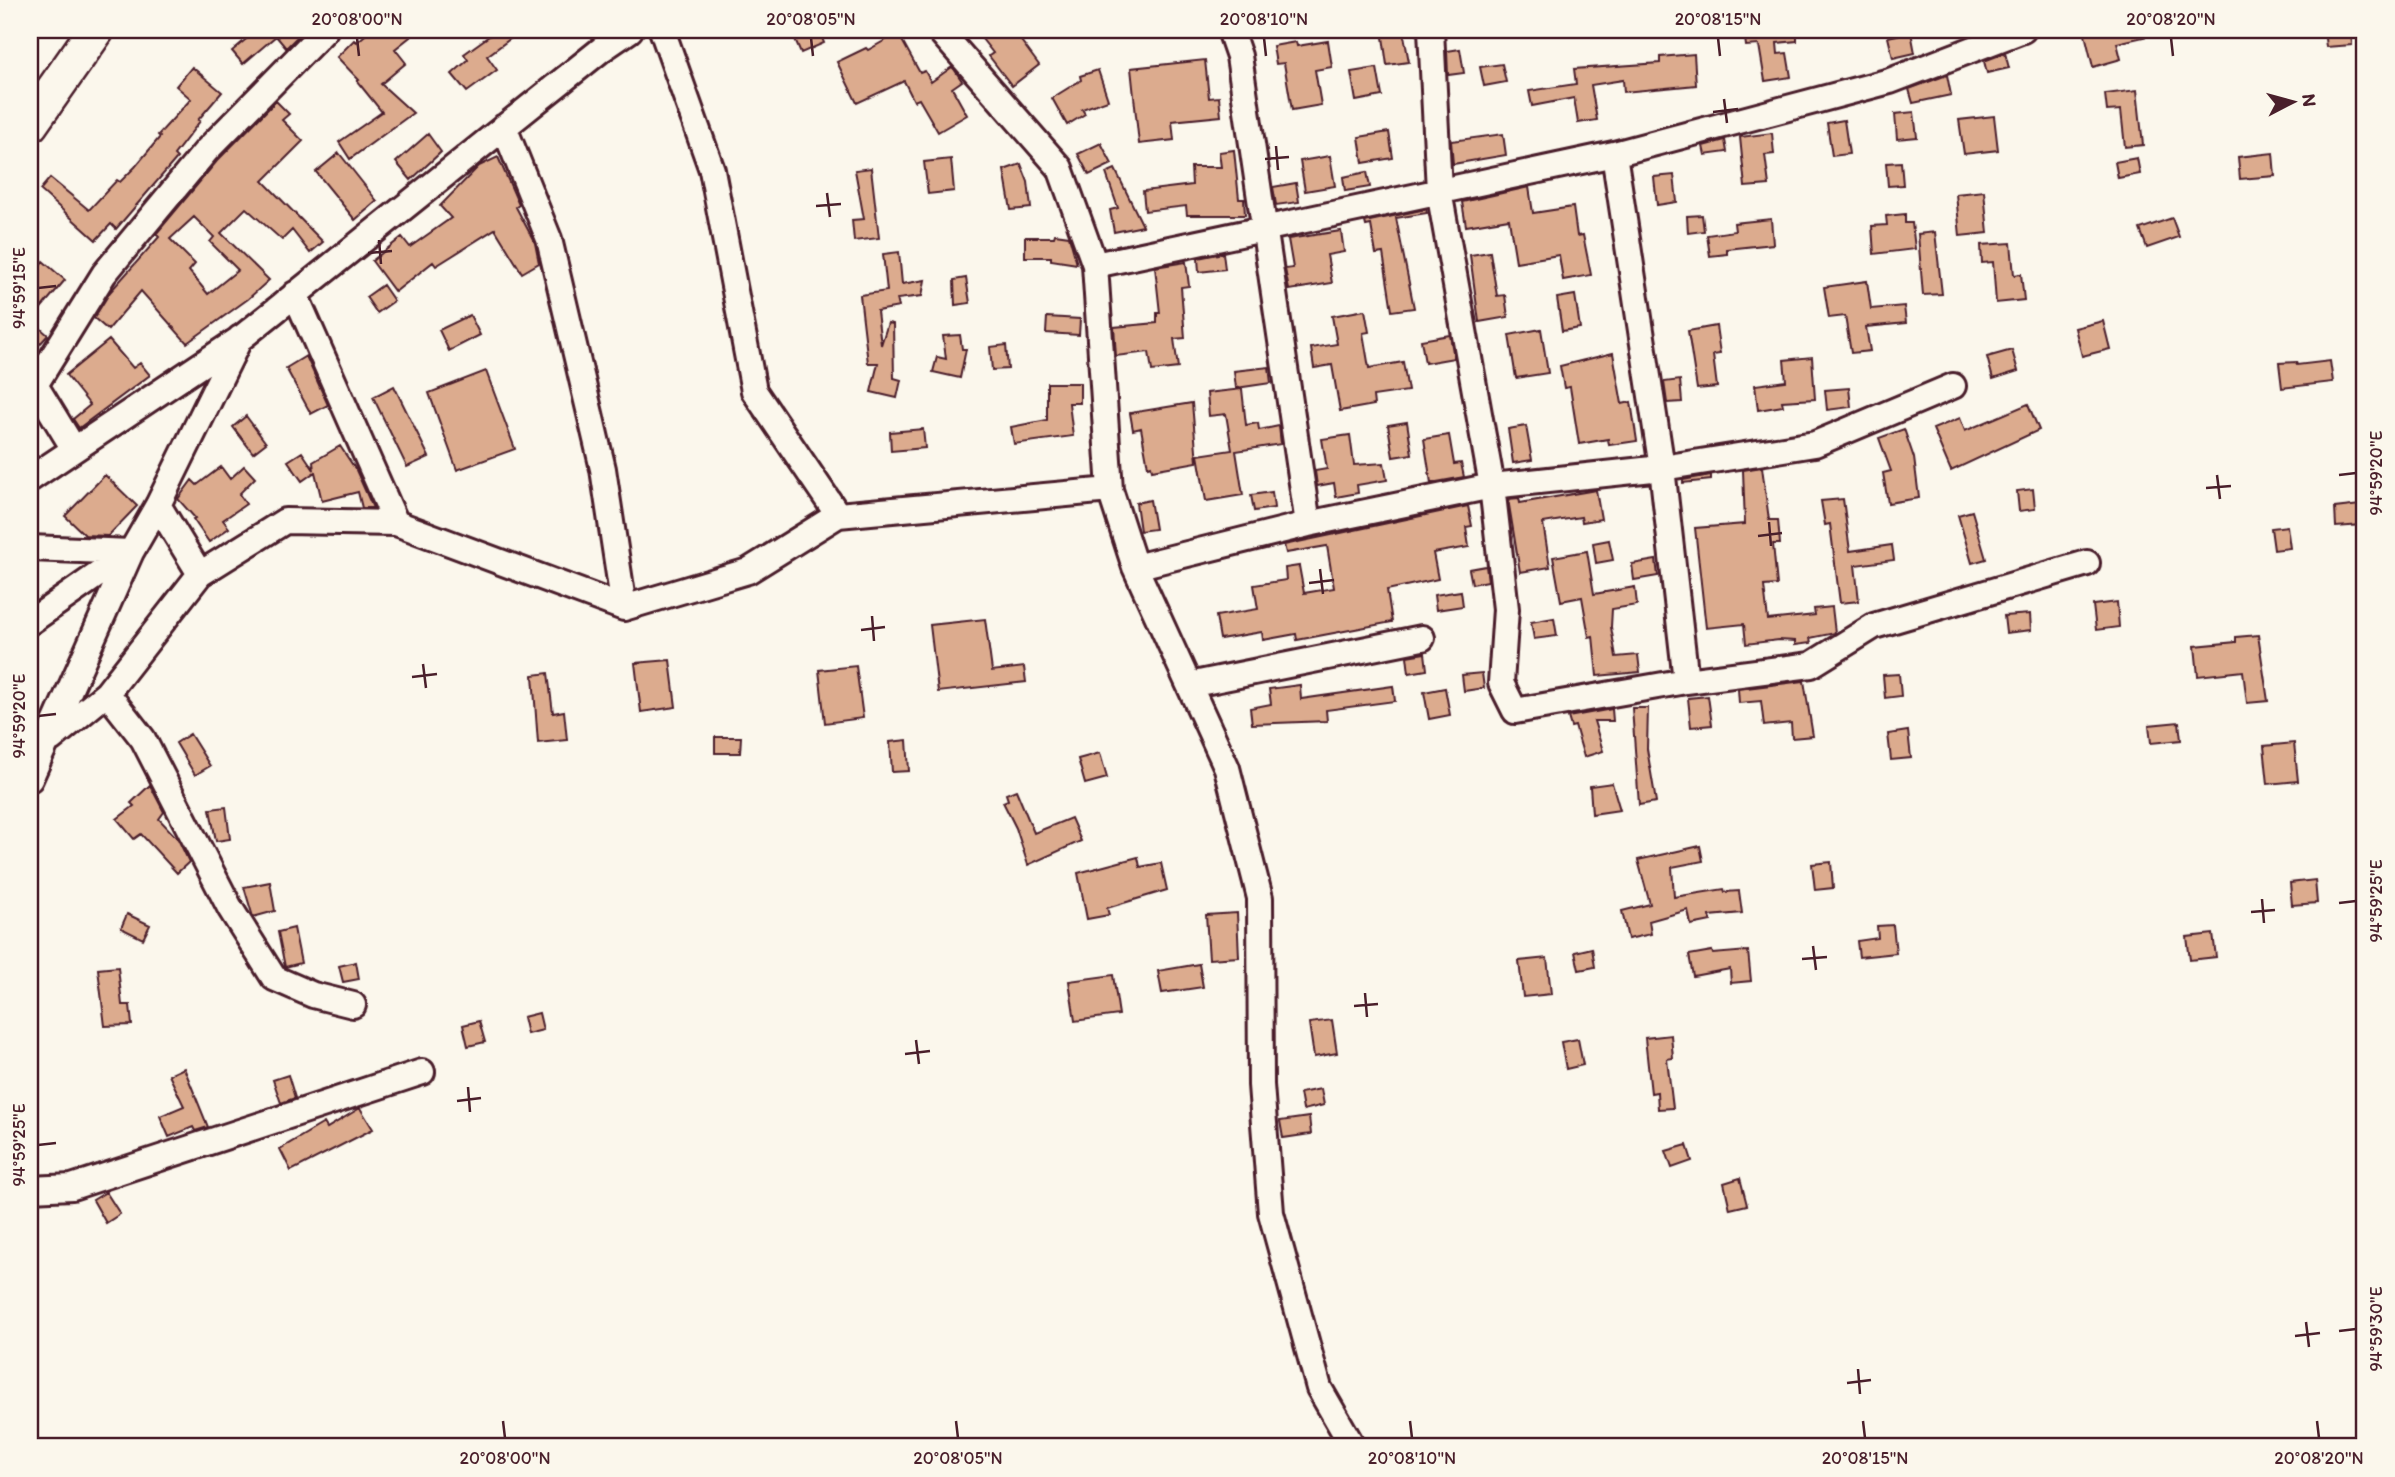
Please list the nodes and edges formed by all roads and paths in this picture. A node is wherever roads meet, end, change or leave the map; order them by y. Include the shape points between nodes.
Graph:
1 (96, 30) edge
2 (325, 30) edge
3 (631, 30) edge
4 (662, 30) edge
5 (939, 30) edge
6 (1230, 30) edge
7 (1431, 30) edge
8 (2023, 30) edge
9 (30, 124) edge
10 (504, 127) junction
11 (1614, 155) junction
12 (1439, 191) junction
13 (1265, 231) junction
14 (1095, 265) junction
15 (295, 294) junction
16 (241, 338) junction
17 (1953, 386) dead end
18 (74, 449) junction
19 (1661, 468) junction
20 (30, 479) edge
21 (1492, 486) junction
22 (1110, 490) junction
23 (158, 505) junction
24 (838, 515) junction
25 (396, 523) junction
26 (1308, 524) junction
27 (30, 548) edge
28 (131, 552) junction
29 (2087, 563) dead end
30 (1135, 567) junction
31 (200, 573) junction
32 (624, 608) junction
33 (30, 622) edge
34 (1422, 638) dead end
35 (1686, 681) junction
36 (1189, 685) junction
37 (107, 693) junction
38 (46, 742) junction
39 (30, 779) edge
40 (353, 1005) dead end
41 (422, 1072) dead end
42 (30, 1189) edge
43 (1353, 1447) edge

1 - 9 highway
2 - 18 street via 206,151 104,274 35,385
3 - 10 street
4 - 24 street via 712,170 754,391
5 - 14 street via 1060,168
6 - 13 street via 1239,56
7 - 12 street
8 - 11 street via 1890,81
10 - 15 street
10 - 32 street via 549,239 603,469
11 - 12 street
11 - 19 street
12 - 13 street
12 - 21 street
13 - 14 street
13 - 26 street
14 - 22 street
15 - 16 street
15 - 25 street
16 - 18 street
16 - 23 street
17 - 19 street via 1815,444
18 - 20 street
19 - 21 street
19 - 35 street
21 - 26 street
21 - 35 street via 1506,609 1501,683 1515,711
22 - 24 street
22 - 30 street
23 - 28 street
23 - 31 street
24 - 32 street via 748,571
25 - 31 street via 285,521
25 - 32 street
26 - 30 street
27 - 28 street
28 - 33 street
28 - 38 street
29 - 35 street via 1874,626 1811,665
30 - 36 street
31 - 37 street
34 - 36 street
36 - 43 street via 1227,768 1260,898 1261,1085 1271,1213 1319,1388
37 - 38 street
37 - 40 street via 143,739 230,908 274,978
38 - 39 street
41 - 42 street via 72,1187

